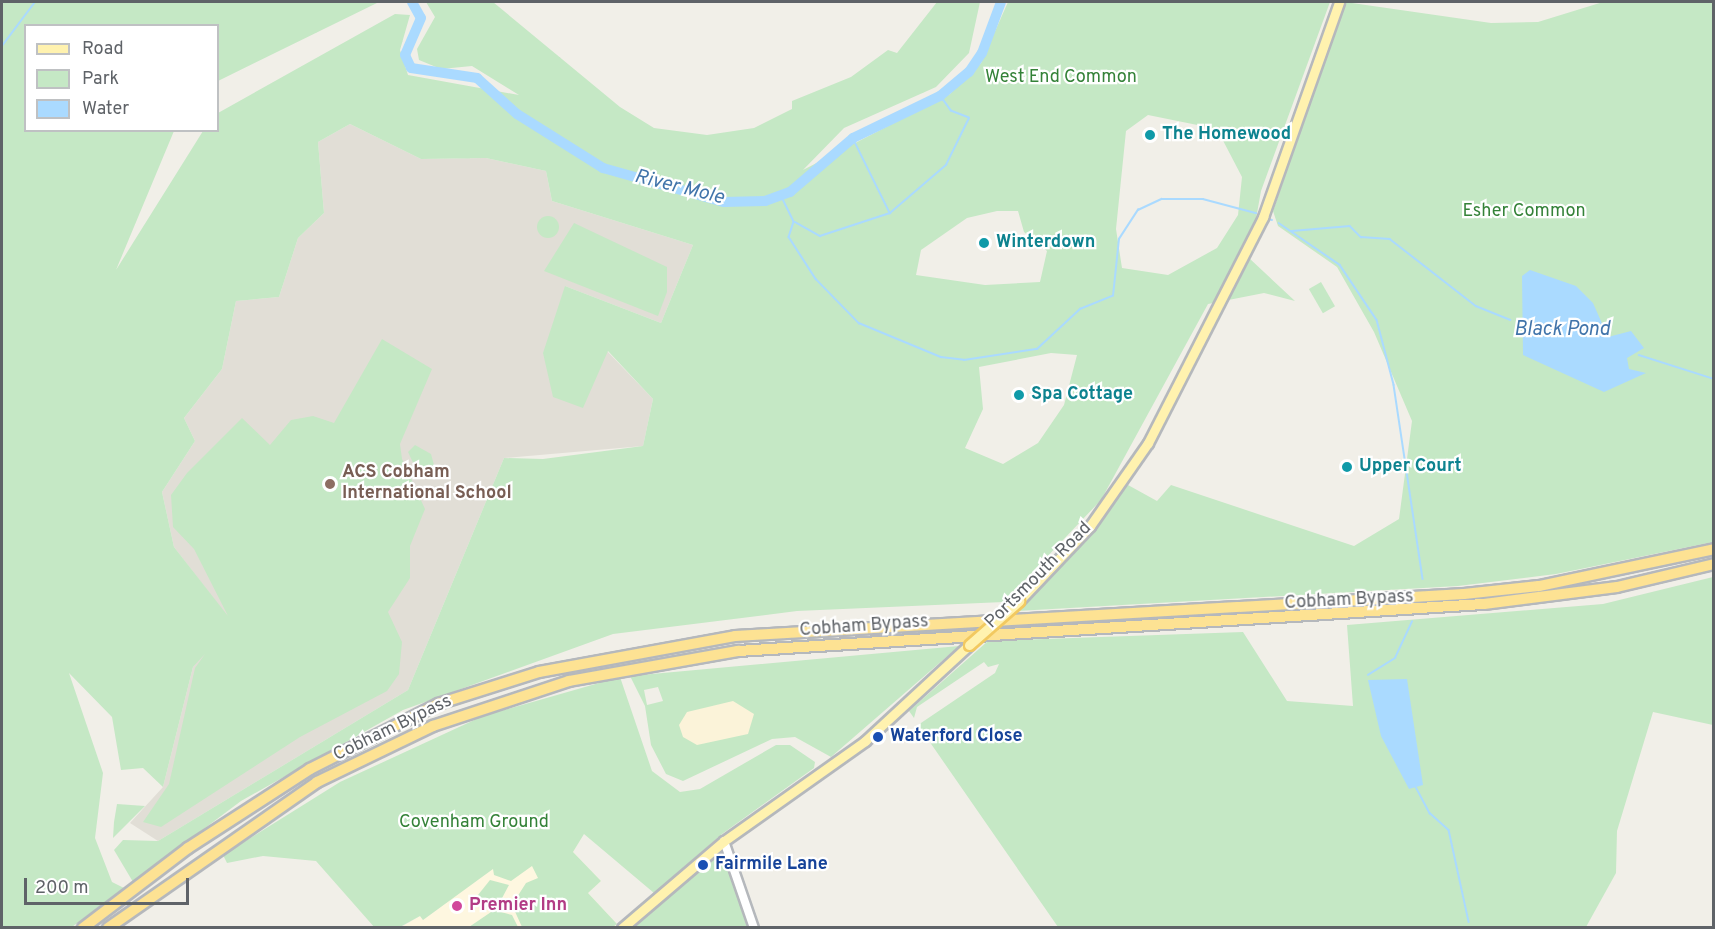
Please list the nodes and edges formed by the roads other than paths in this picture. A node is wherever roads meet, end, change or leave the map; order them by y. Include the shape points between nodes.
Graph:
1 (1339, 2) edge
2 (1713, 549) edge
3 (1713, 564) edge
4 (724, 841) junction
5 (83, 927) edge
6 (108, 927) edge
7 (622, 927) edge
8 (754, 927) edge

1 - 4 main road, Portsmouth Road, bridge via 1263,218 1154,433 1094,521 1019,601 865,741
2 - 5 highway, Cobham Bypass via 1539,586 1464,594 746,635 646,648 539,672 438,704 310,769 188,848
3 - 6 highway, Cobham Bypass via 1617,587 1484,604 738,651 580,678 433,726 318,782
4 - 7 main road, Portsmouth Road
4 - 8 street

